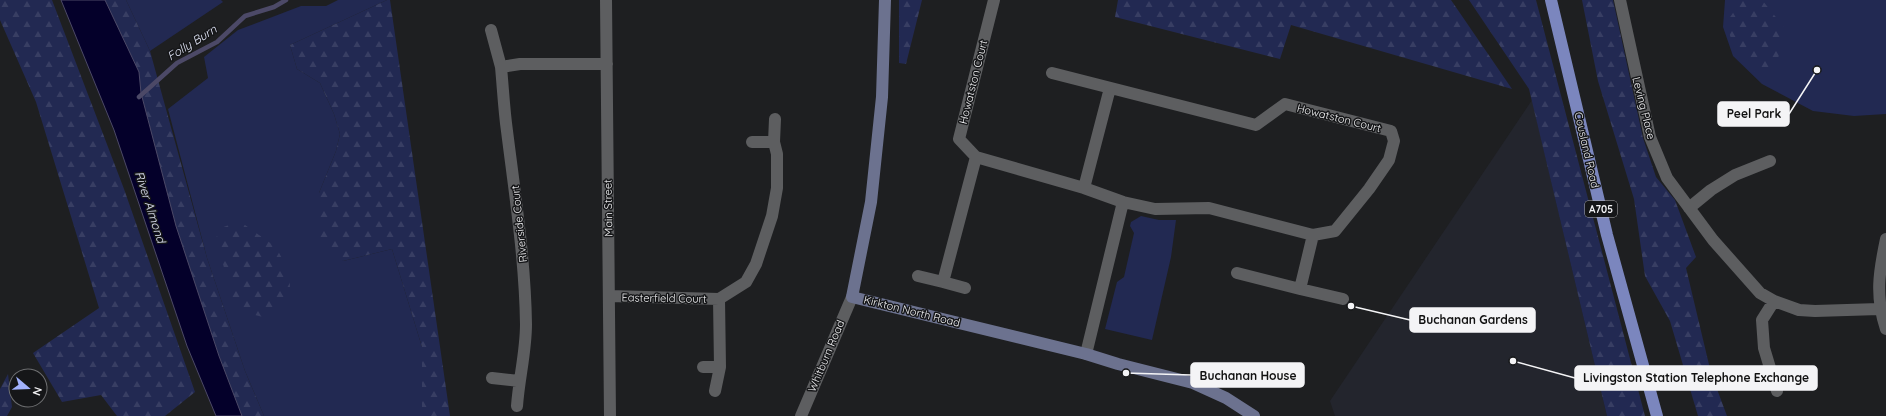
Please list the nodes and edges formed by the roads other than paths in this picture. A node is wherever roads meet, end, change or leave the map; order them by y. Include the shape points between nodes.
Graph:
1 (606, 0) edge
2 (885, 0) edge
3 (994, 0) edge
4 (1551, 0) edge
5 (1620, 0) edge
6 (491, 30) dead end
7 (607, 64) junction
8 (501, 67) junction
9 (1052, 73) dead end
10 (1110, 88) junction
11 (775, 119) dead end
12 (752, 142) dead end
13 (774, 142) junction
14 (976, 157) junction
15 (1770, 161) dead end
16 (1084, 188) junction
17 (1123, 202) junction
18 (1689, 208) junction
19 (1313, 235) junction
20 (1886, 239) edge
21 (1237, 273) dead end
22 (918, 276) dead end
23 (943, 282) junction
24 (965, 288) dead end
25 (1300, 289) junction
26 (609, 296) junction
27 (852, 296) junction
28 (719, 299) junction
29 (1343, 299) dead end
30 (1774, 301) junction
31 (1880, 309) junction
32 (1886, 329) edge
33 (1086, 354) junction
34 (703, 367) dead end
35 (720, 367) junction
36 (1770, 372) junction
37 (1748, 377) dead end
38 (492, 378) dead end
39 (519, 382) junction
40 (715, 391) dead end
41 (1777, 391) dead end
42 (517, 406) dead end
43 (610, 416) edge
44 (800, 416) edge
45 (1254, 416) edge
46 (1657, 416) edge

1 - 7 street, Main Street
2 - 27 main road, Kirkton North Road via 882,97 871,202
3 - 14 street, Howatston Court via 958,139
4 - 46 main road, Cousland Road / A705 via 1608,235
5 - 18 street, Leving Place via 1650,137 1667,178
6 - 8 street, Riverside Court
7 - 8 street via 520,64
7 - 26 street, Main Street
8 - 39 street, Riverside Court via 524,274 526,326 524,360
9 - 10 street, Howatston Court
10 - 16 street
10 - 19 street, Howatston Court via 1256,126 1285,104 1391,131 1394,141 1389,160 1369,189 1335,231
11 - 13 street, Easterfield Court
12 - 13 street
13 - 28 street, Easterfield Court via 777,154 777,188 764,244 746,282
14 - 16 street, Howatston Court
14 - 23 street
15 - 18 street via 1735,175 1710,190
16 - 17 street, Howatston Court
17 - 19 street, Howatston Court via 1155,209 1209,208
17 - 33 street
18 - 30 street, Leving Place via 1736,267 1760,293
19 - 25 street
20 - 31 street via 1879,281
21 - 25 street
22 - 23 street
23 - 24 street
25 - 29 street
26 - 28 street, Easterfield Court
26 - 43 street, Main Street
27 - 33 main road, Kirkton North Road
27 - 44 street, Whitburn Road
28 - 35 street, Easterfield Court
30 - 31 street, Leving Place via 1800,310
30 - 36 street via 1762,320 1764,348
31 - 32 street
33 - 45 main road, Kirkton North Road via 1193,383 1226,398
34 - 35 street
35 - 40 street, Easterfield Court
36 - 37 street
36 - 41 street
38 - 39 street
39 - 42 street, Riverside Court

